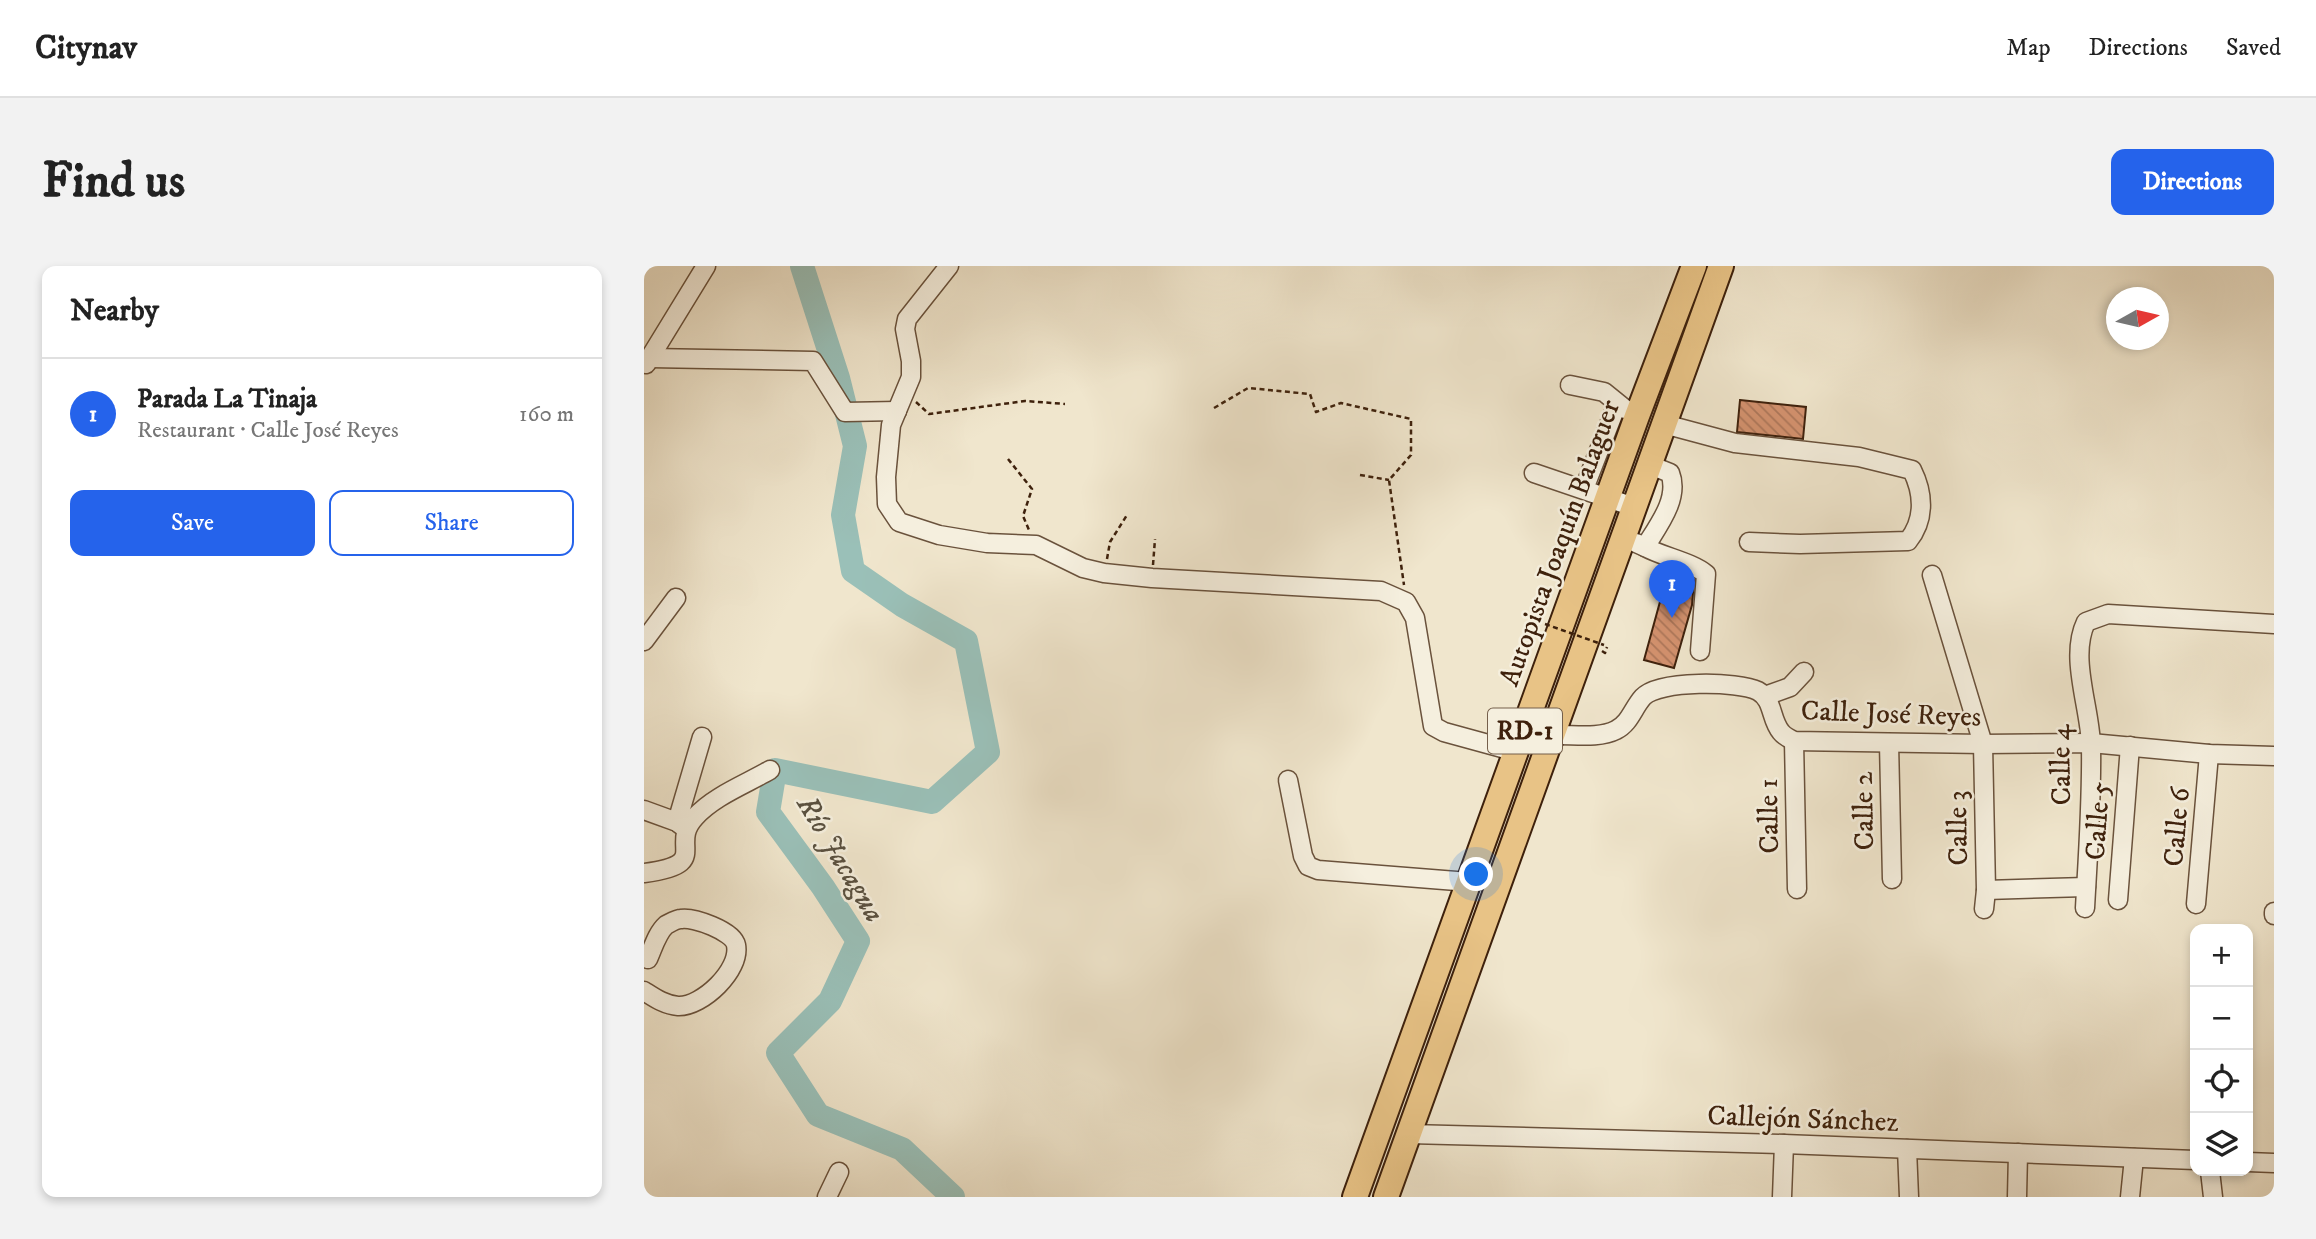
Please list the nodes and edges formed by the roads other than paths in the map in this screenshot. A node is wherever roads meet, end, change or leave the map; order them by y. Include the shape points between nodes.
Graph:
1 (706, 266) edge
2 (949, 266) edge
3 (1694, 266) edge
4 (1721, 266) edge
5 (647, 363) edge
6 (1570, 386) dead end
7 (1627, 410) junction
8 (897, 411) junction
9 (1664, 424) junction
10 (1650, 465) junction
11 (1534, 474) dead end
12 (1584, 489) junction
13 (1608, 498) junction
14 (1634, 507) junction
15 (1634, 542) junction
16 (1749, 542) dead end
17 (1932, 575) dead end
18 (676, 598) dead end
19 (2274, 624) edge
20 (644, 641) edge
21 (1700, 651) dead end
22 (1804, 672) dead end
23 (1765, 696) junction
24 (1552, 735) junction
25 (702, 737) dead end
26 (1794, 741) junction
27 (1889, 743) junction
28 (2091, 743) junction
29 (1983, 744) junction
30 (2130, 747) junction
31 (1517, 752) junction
32 (2209, 754) junction
33 (2274, 756) edge
34 (770, 770) dead end
35 (1288, 780) dead end
36 (644, 810) edge
37 (682, 826) junction
38 (644, 873) edge
39 (1892, 879) dead end
40 (1469, 882) junction
41 (2086, 887) junction
42 (1797, 889) dead end
43 (1986, 890) junction
44 (2118, 900) dead end
45 (2196, 904) dead end
46 (2085, 908) dead end
47 (1984, 909) dead end
48 (646, 957) edge
49 (644, 989) edge
50 (1409, 1134) junction
51 (1784, 1144) junction
52 (1907, 1149) junction
53 (2018, 1153) junction
54 (2134, 1158) junction
55 (2190, 1160) edge
56 (2253, 1162) edge
57 (2274, 1163) edge
58 (839, 1172) dead end
59 (2211, 1176) edge
60 (827, 1197) edge
61 (1356, 1197) edge
62 (1386, 1197) edge
63 (1782, 1197) edge
64 (1909, 1197) edge
65 (2017, 1197) edge
66 (2130, 1197) edge
67 (2213, 1197) edge

1 - 5 street
2 - 8 street via 907,319 911,377
3 - 7 highway, Autopista Joaquín Balaguer / RD-1
4 - 9 highway, Autopista Joaquín Balaguer / RD-1
5 - 8 street via 813,361 845,412
6 - 7 street via 1604,392
7 - 12 street
7 - 13 highway, Autopista Joaquín Balaguer / RD-1
8 - 31 street via 891,425 887,504 899,522 939,535 1035,545 1104,573 1381,591 1406,602 1415,618 1433,726
9 - 10 highway, Autopista Joaquín Balaguer / RD-1
9 - 16 street via 1735,443 1859,457 1912,470 1919,482 1920,519 1908,541
10 - 14 highway, Autopista Joaquín Balaguer / RD-1
10 - 15 street via 1670,473 1673,486 1668,506
11 - 12 street
12 - 13 street
13 - 14 street
13 - 31 highway, Autopista Joaquín Balaguer / RD-1
14 - 15 highway, Autopista Joaquín Balaguer / RD-1
15 - 21 street via 1706,574
15 - 24 highway, Autopista Joaquín Balaguer / RD-1
17 - 29 street, Calle 3
18 - 20 street
19 - 28 street, Calle 4 via 2108,614 2086,622 2080,635 2080,658
22 - 23 street via 1790,687
23 - 24 street, Calle José Reyes via 1743,687 1662,687 1643,697 1625,724 1614,731
23 - 26 street, Calle José Reyes via 1782,733
24 - 50 highway, Autopista Joaquín Balaguer / RD-1
25 - 37 street
26 - 27 street, Calle José Reyes
26 - 42 street, Calle 1
27 - 29 street, Calle José Reyes
27 - 39 street, Calle 2
28 - 29 street, Calle José Reyes
28 - 30 street, Calle José Reyes
28 - 41 street, Calle 4
29 - 43 street, Calle 3
30 - 32 street, Calle José Reyes
30 - 44 street, Calle 5
31 - 40 highway, Autopista Joaquín Balaguer / RD-1
32 - 33 street, Calle José Reyes
32 - 45 street, Calle 6
34 - 37 street via 710,804
35 - 40 street via 1308,866
36 - 37 street
37 - 38 street via 685,855 681,864
40 - 61 highway, Autopista Joaquín Balaguer / RD-1
41 - 43 street
41 - 46 street, Calle 4
43 - 47 street, Calle 3
48 - 49 street via 651,968
48 - 49 street via 666,926 678,919 692,919 733,937 737,957 722,983 694,1003 665,1004
50 - 51 street, Callejón Sánchez
50 - 62 highway, Autopista Joaquín Balaguer / RD-1
51 - 52 street, Callejón Sánchez
51 - 63 street
52 - 53 street, Callejón Sánchez
52 - 64 street
53 - 54 street, Callejón Sánchez
53 - 65 street
54 - 55 street, Callejón Sánchez
54 - 66 street
56 - 57 street
58 - 60 street
59 - 67 street

